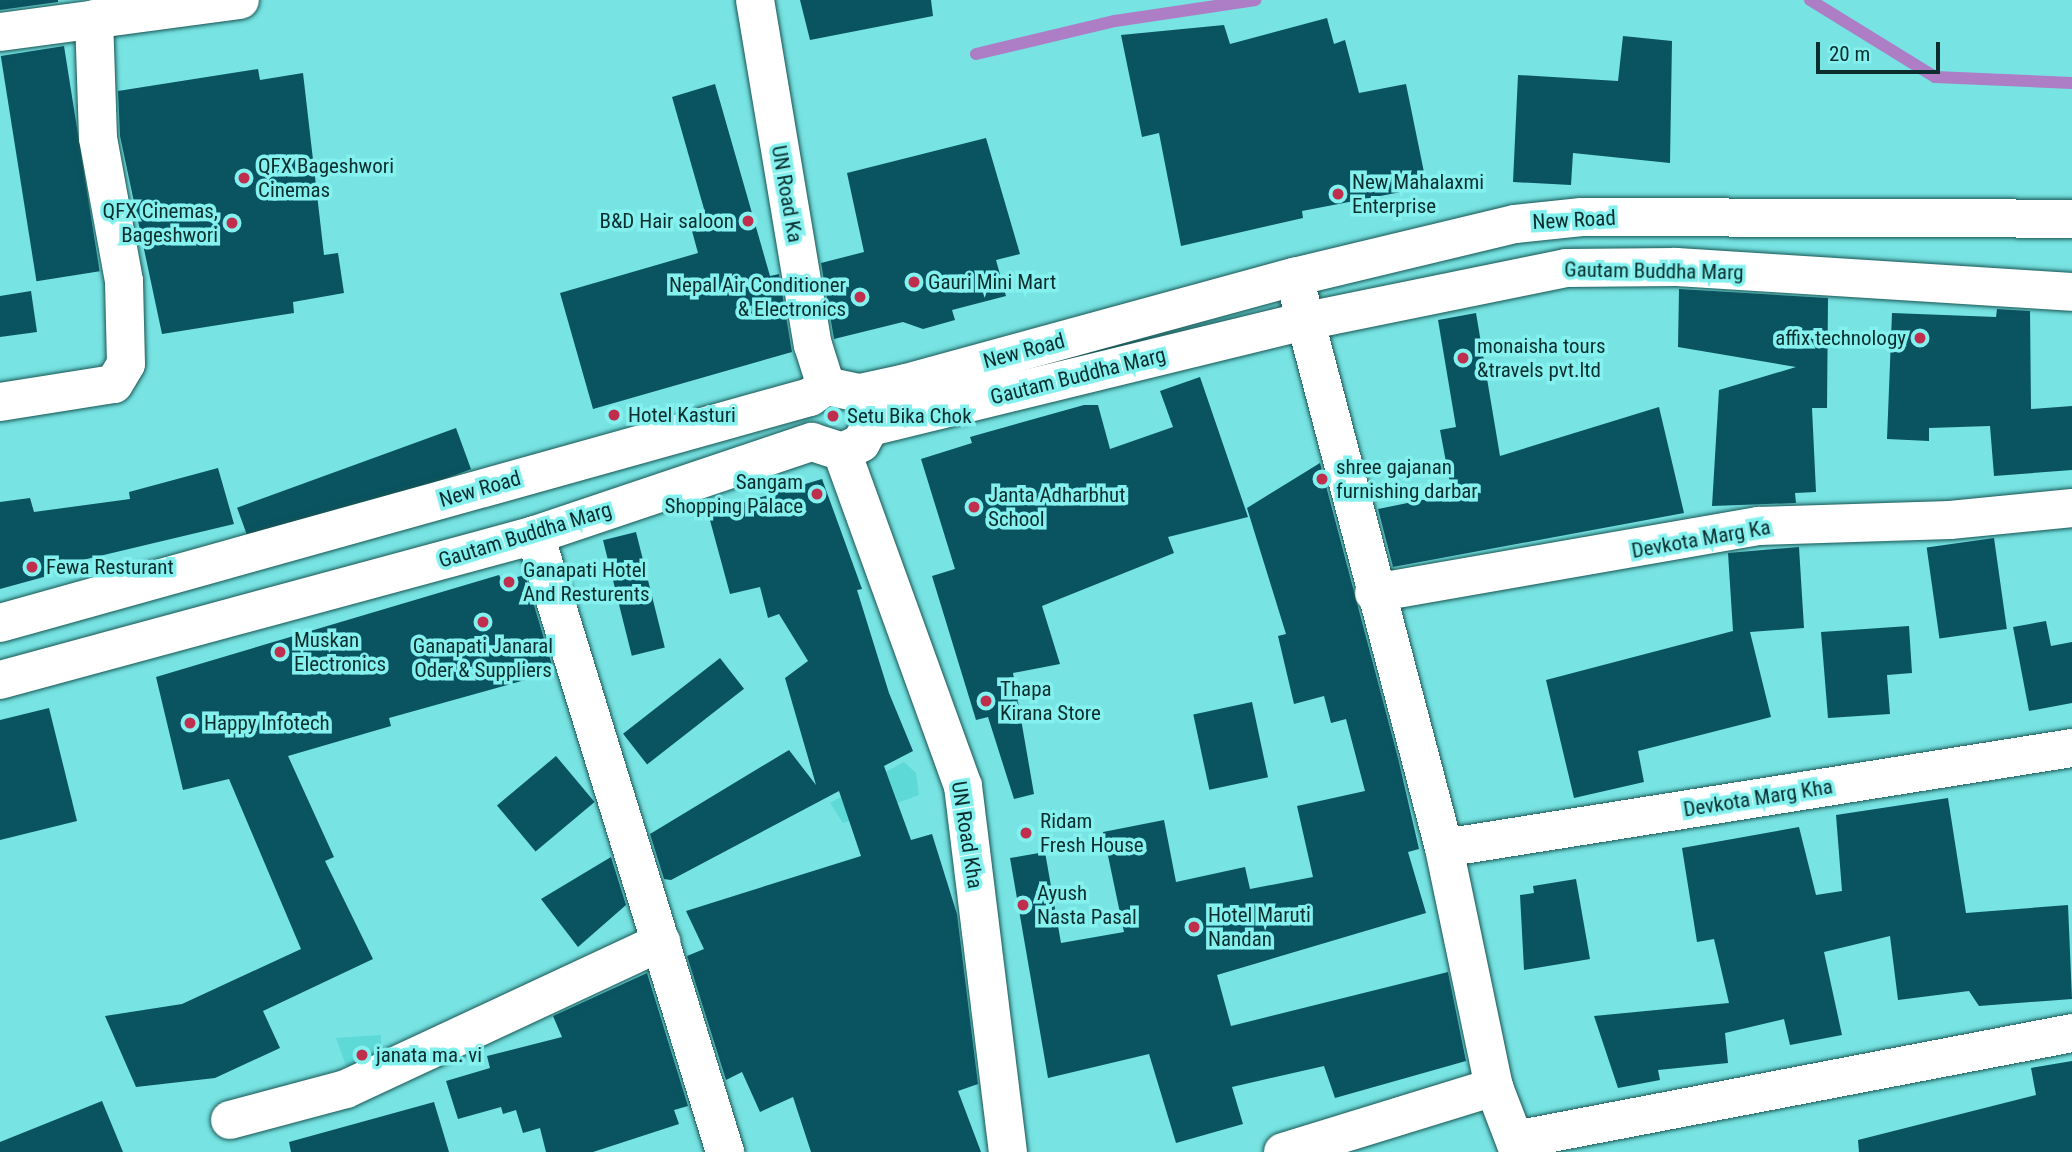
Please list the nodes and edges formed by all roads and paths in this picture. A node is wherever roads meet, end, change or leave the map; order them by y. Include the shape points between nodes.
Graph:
1 (240, 0) edge
2 (755, 0) edge
3 (94, 19) junction
4 (0, 32) edge
5 (2072, 219) edge
6 (1294, 276) junction
7 (2072, 292) edge
8 (1306, 321) junction
9 (0, 402) edge
10 (836, 416) junction
11 (2072, 508) edge
12 (535, 535) junction
13 (1374, 593) junction
14 (0, 623) edge
15 (0, 680) edge
16 (2072, 748) edge
17 (1444, 848) junction
18 (661, 942) junction
19 (2072, 1032) edge
20 (1494, 1087) junction
21 (230, 1121) dead end
22 (1517, 1146) edge
23 (725, 1152) edge
24 (1008, 1152) edge
25 (1283, 1152) edge

1 - 3 street
2 - 10 street, UN Road Ka via 813,345
3 - 4 street
3 - 9 street via 98,138 124,281 126,364 114,384
5 - 6 street, New Road via 1582,217 1515,224
6 - 8 street
6 - 10 street, New Road
7 - 8 street, Gautam Buddha Marg via 1676,267 1566,268
8 - 10 street, Gautam Buddha Marg
8 - 13 street
10 - 12 street, Gautam Buddha Marg
10 - 14 street, New Road
10 - 24 street, UN Road Kha via 962,786
11 - 13 street, Devkota Marg Ka via 1950,520 1758,526
12 - 15 street, Gautam Buddha Marg
12 - 18 street
13 - 17 street
16 - 17 street, Devkota Marg Kha
17 - 20 street
18 - 21 street via 346,1089
18 - 23 street
19 - 22 street
20 - 22 street
20 - 25 street

